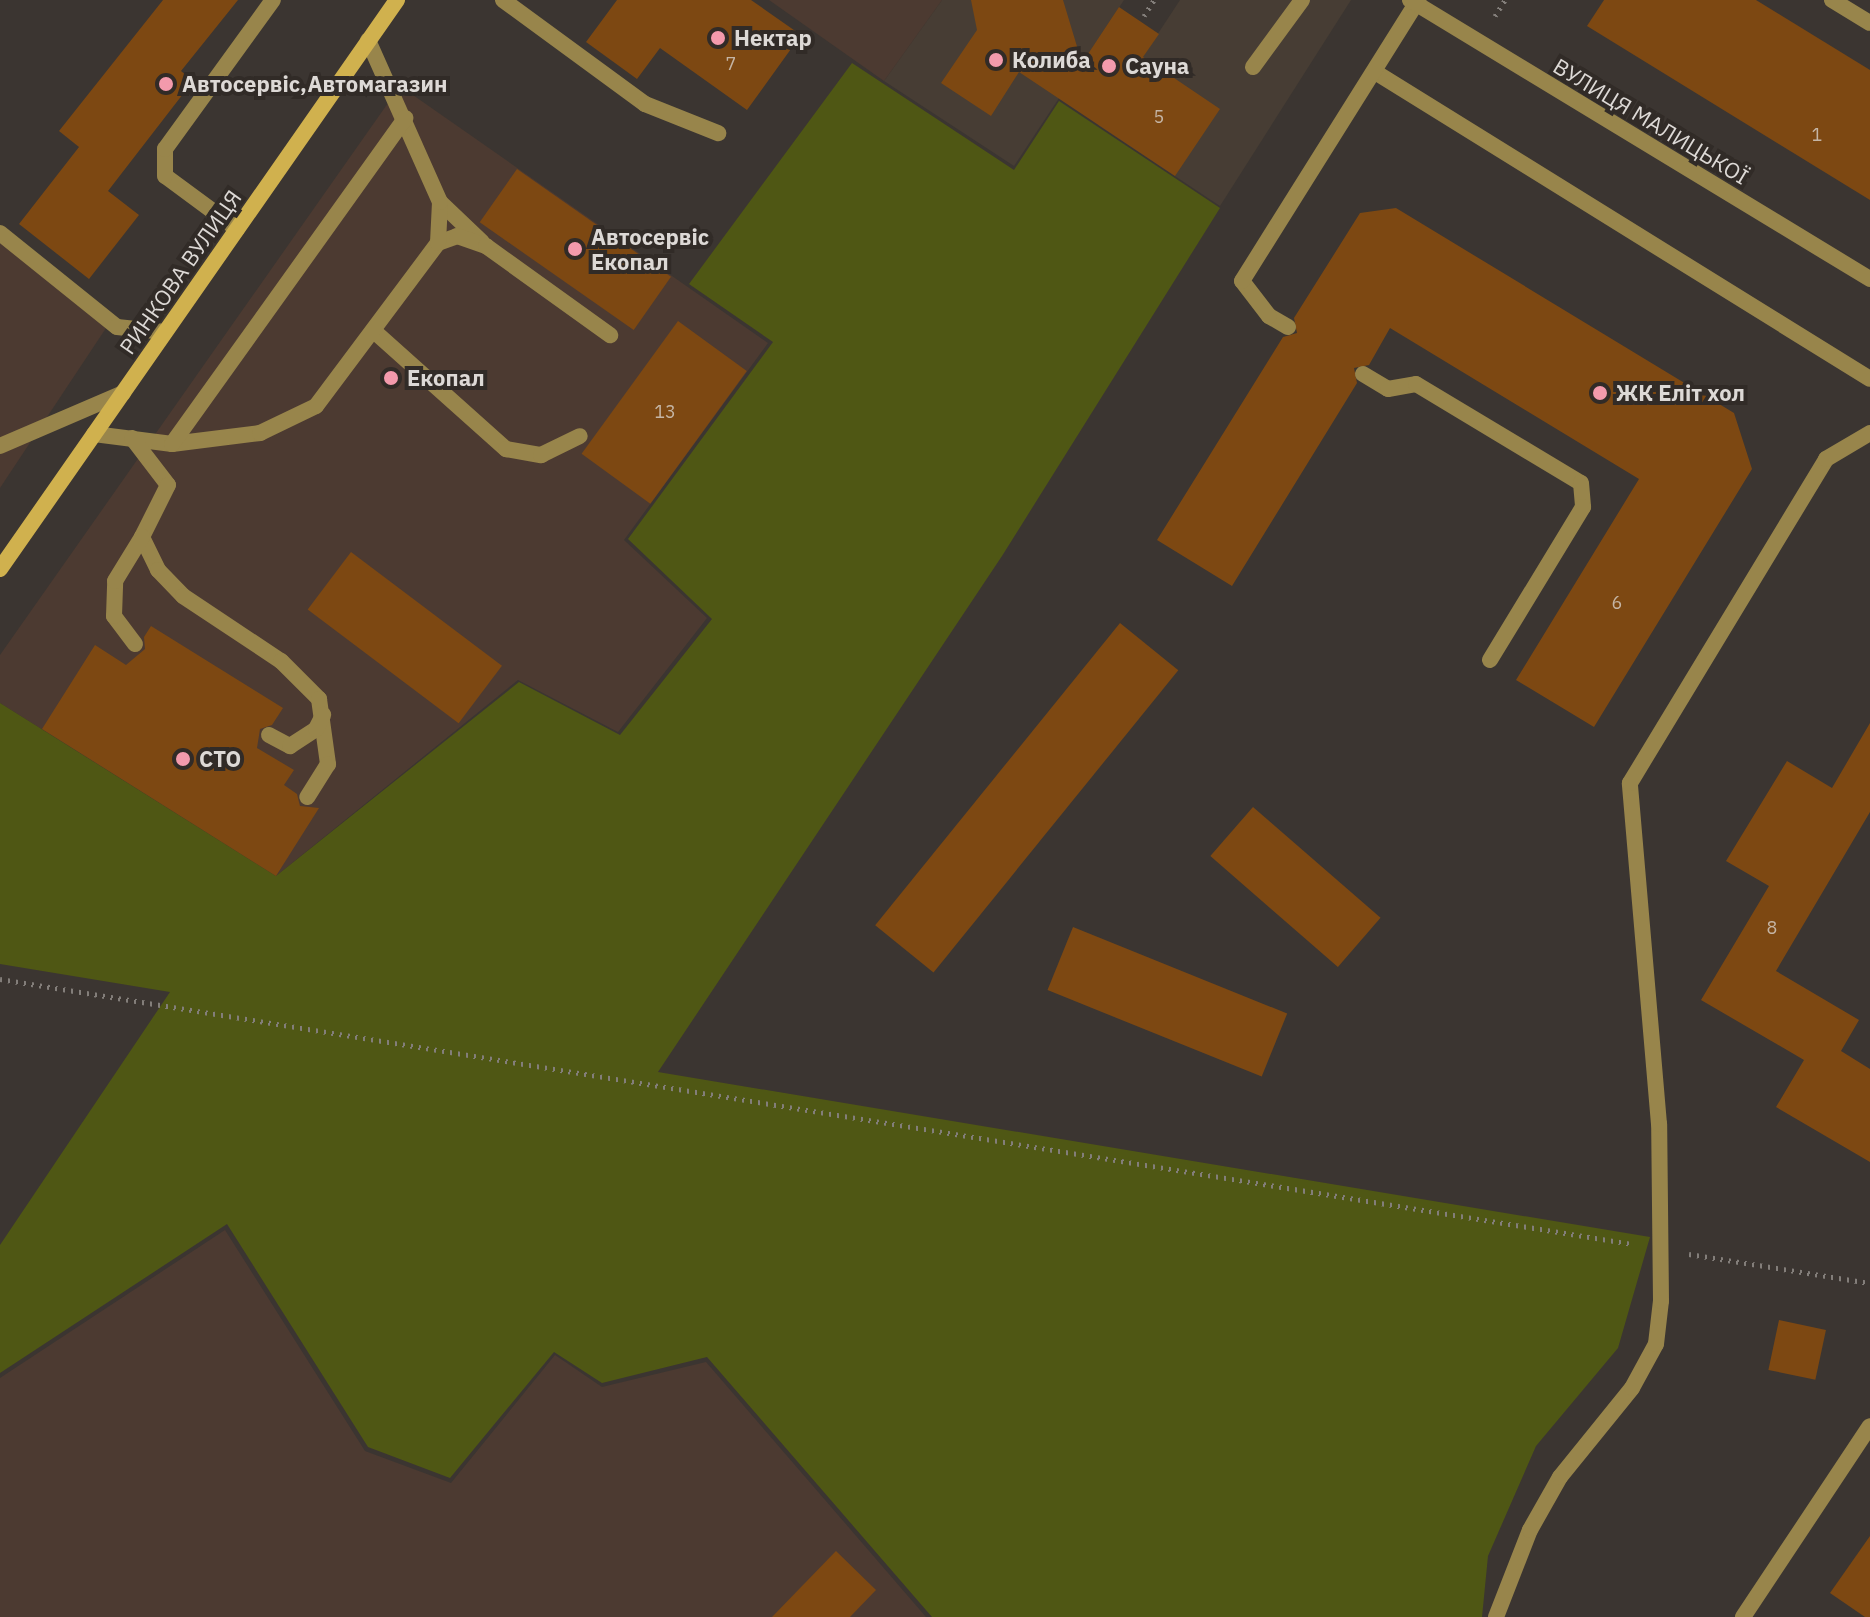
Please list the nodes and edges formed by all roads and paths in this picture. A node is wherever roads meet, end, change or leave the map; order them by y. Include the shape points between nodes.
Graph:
1 (273, 0) edge
2 (397, 0) edge
3 (503, 0) edge
4 (1154, 0) edge
5 (1302, 0) edge
6 (1832, 0) edge
7 (1415, 1) edge
8 (1144, 16) dead end
9 (1870, 23) edge
10 (368, 40) junction
11 (1253, 67) dead end
12 (1375, 72) junction
13 (405, 118) junction
14 (718, 133) dead end
15 (440, 202) junction
16 (237, 229) junction
17 (0, 233) edge
18 (438, 243) junction
19 (486, 246) junction
20 (1870, 279) edge
21 (1288, 327) dead end
22 (165, 332) junction
23 (375, 332) junction
24 (610, 335) dead end
25 (1363, 374) dead end
26 (1870, 379) edge
27 (123, 393) junction
28 (1870, 433) edge
29 (94, 434) junction
30 (580, 436) dead end
31 (132, 438) junction
32 (172, 444) junction
33 (0, 446) edge
34 (142, 537) junction
35 (0, 569) edge
36 (135, 644) dead end
37 (1490, 660) dead end
38 (323, 715) junction
39 (269, 735) dead end
40 (307, 797) dead end
41 (0, 979) edge
42 (1661, 1249) junction
43 (1870, 1283) edge
44 (1870, 1426) edge
45 (1496, 1617) edge
46 (1743, 1617) edge

1 - 16 street via 165,149 165,176
2 - 10 main road, РИНКОВА ВУЛИЦЯ
3 - 14 street via 645,104
4 - 8 path
5 - 11 street
6 - 9 street
7 - 12 street
7 - 20 street, ВУЛИЦЯ МАЛИЦЬКОЇ
10 - 13 street
10 - 16 main road, РИНКОВА ВУЛИЦЯ
12 - 21 street via 1242,281 1269,316
12 - 26 street
13 - 15 street
13 - 32 street
15 - 18 street
15 - 19 street
16 - 22 main road, РИНКОВА ВУЛИЦЯ
17 - 22 street via 117,327
18 - 19 street via 457,236
18 - 23 street
19 - 24 street
22 - 27 main road, РИНКОВА ВУЛИЦЯ
23 - 30 street via 506,449 541,455
23 - 32 street via 316,406 260,433
25 - 37 street via 1388,389 1416,384 1581,483 1583,507
27 - 29 main road, РИНКОВА ВУЛИЦЯ
27 - 33 street
28 - 42 street via 1826,459 1630,783 1657,1094
29 - 31 street
29 - 35 main road, РИНКОВА ВУЛИЦЯ
31 - 32 street
31 - 34 street via 168,485
34 - 36 street via 115,581 114,616
34 - 38 street via 158,570 183,596 281,661 319,699
38 - 39 street via 316,729 290,746
38 - 40 street via 328,764
41 - 42 path
42 - 43 path
42 - 45 street via 1656,1344 1632,1388 1560,1477 1530,1530
44 - 46 street

